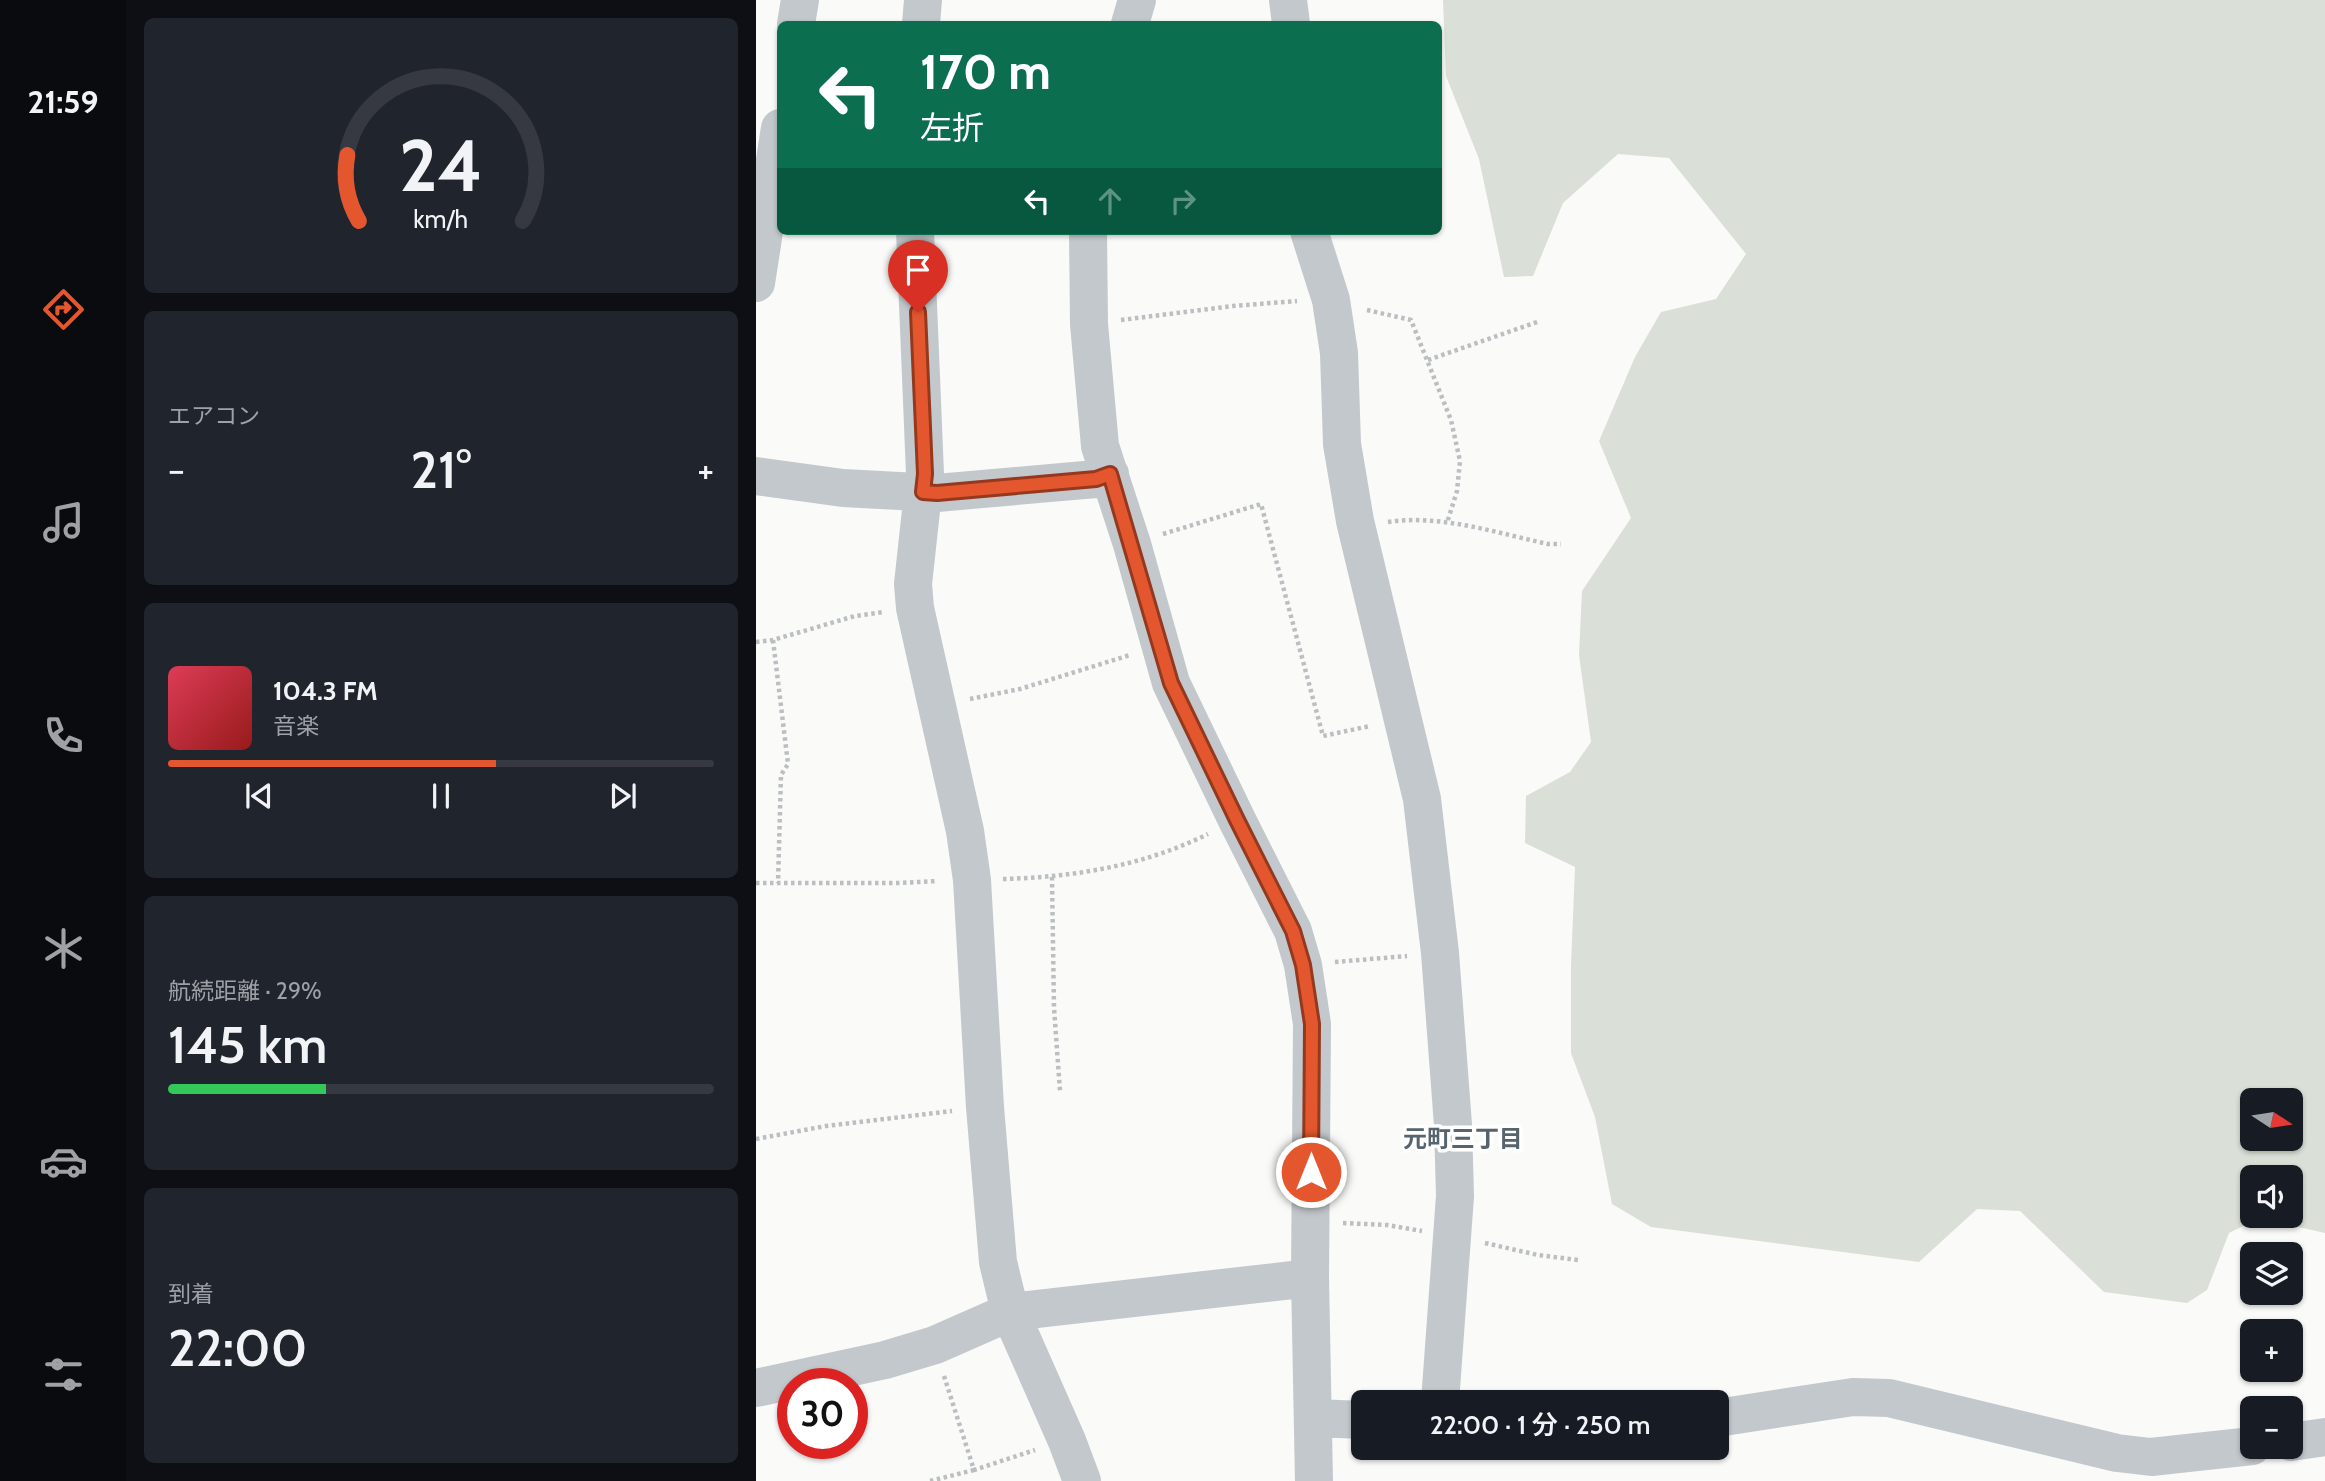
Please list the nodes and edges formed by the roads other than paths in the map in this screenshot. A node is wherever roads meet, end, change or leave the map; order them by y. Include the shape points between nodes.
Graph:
1 (800, 0) edge
2 (923, 0) edge
3 (1137, 0) edge
4 (1288, 0) edge
5 (796, 21) edge
6 (921, 21) edge
7 (1131, 21) edge
8 (1291, 21) edge
9 (777, 147) edge
10 (915, 235) edge
11 (1088, 235) edge
12 (1309, 235) edge
13 (756, 283) edge
14 (1110, 474) junction
15 (756, 476) edge
16 (923, 492) junction
17 (1310, 1278) junction
18 (1010, 1312) junction
19 (756, 1388) edge
20 (1441, 1390) edge
21 (1729, 1416) edge
22 (1314, 1418) junction
23 (1351, 1419) edge
24 (2325, 1437) edge
25 (2303, 1440) edge
26 (2240, 1447) edge
27 (1082, 1481) edge
28 (1314, 1481) edge

1 - 5 street
2 - 6 street
3 - 7 street
4 - 8 street
9 - 13 street
10 - 16 street
11 - 14 street via 1089,324 1100,446
12 - 20 street via 1331,300 1339,354 1342,444 1356,528 1422,799 1440,953 1455,1196
14 - 16 street via 1096,479
14 - 17 street via 1171,683 1293,931 1303,965 1312,1024
15 - 16 street via 843,488
16 - 18 street via 913,584 915,608 972,880 998,1262
17 - 18 street
17 - 22 street
18 - 19 street via 935,1345 885,1360
18 - 27 street
21 - 26 street via 1853,1397 1889,1398 2117,1453 2151,1457
22 - 23 street
22 - 28 street
24 - 25 street

